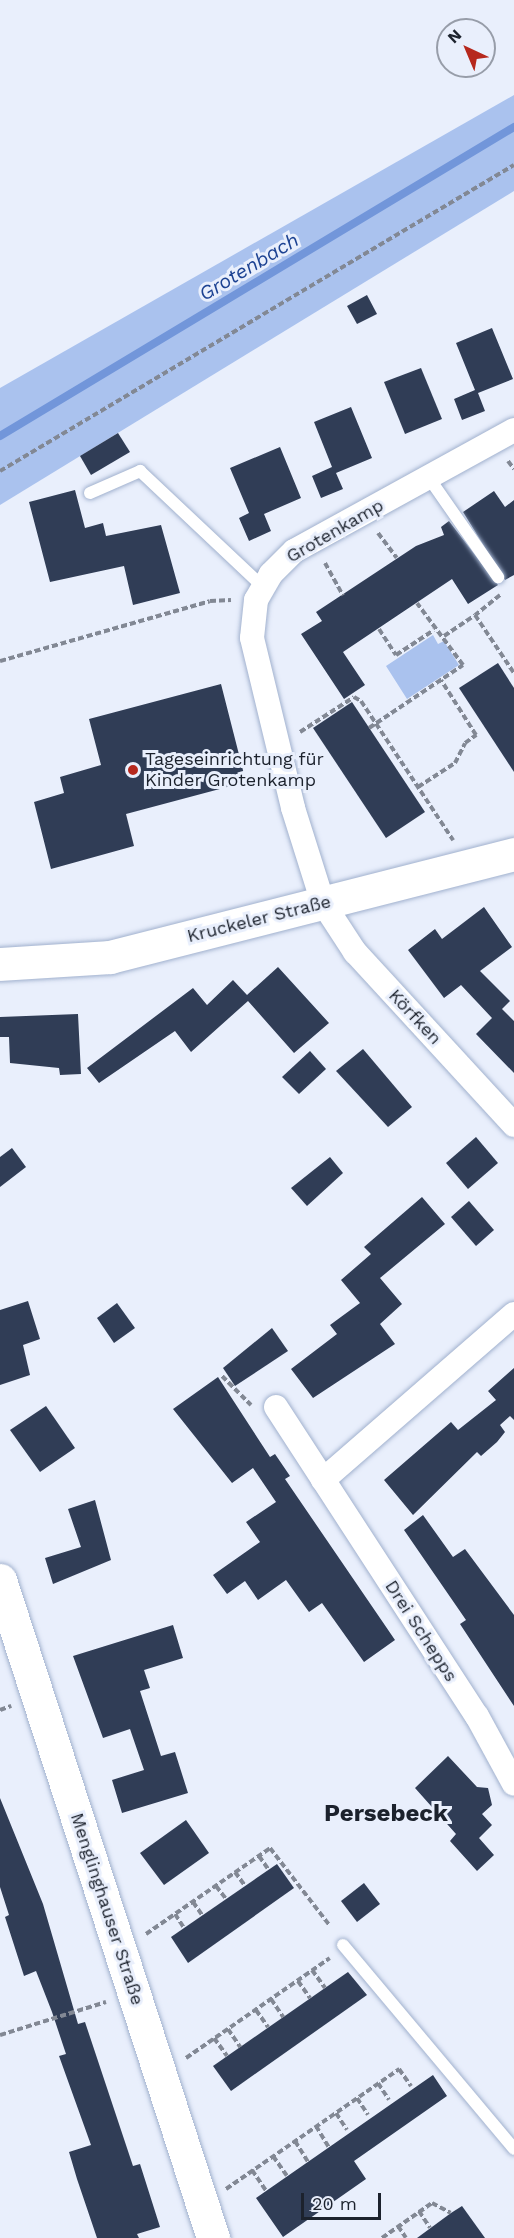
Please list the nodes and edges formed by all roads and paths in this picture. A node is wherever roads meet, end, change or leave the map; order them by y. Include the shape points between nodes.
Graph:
1 (514, 165) edge
2 (514, 430) edge
3 (507, 460) dead end
4 (514, 469) edge
5 (0, 471) edge
6 (429, 478) junction
7 (90, 494) dead end
8 (378, 533) dead end
9 (398, 558) dead end
10 (325, 563) dead end
11 (498, 577) dead end
12 (263, 587) junction
13 (343, 595) dead end
14 (500, 595) dead end
15 (417, 603) dead end
16 (475, 615) junction
17 (379, 628) dead end
18 (434, 630) junction
19 (444, 636) junction
20 (514, 673) edge
21 (441, 680) junction
22 (376, 723) junction
23 (369, 728) dead end
24 (277, 747) junction
25 (414, 781) junction
26 (408, 786) dead end
27 (418, 787) junction
28 (514, 854) edge
29 (470, 866) junction
30 (323, 903) junction
31 (0, 964) edge
32 (514, 1125) edge
33 (514, 1314) edge
34 (222, 1376) dead end
35 (276, 1407) joint
36 (323, 1480) junction
37 (0, 1580) edge
38 (514, 1784) edge
39 (259, 1856) junction
40 (268, 1869) dead end
41 (235, 1872) junction
42 (216, 1886) junction
43 (245, 1886) dead end
44 (226, 1899) dead end
45 (193, 1902) junction
46 (175, 1914) junction
47 (202, 1915) dead end
48 (330, 1926) dead end
49 (184, 1928) dead end
50 (339, 1950) joint
51 (121, 1952) junction
52 (312, 1970) junction
53 (298, 1981) junction
54 (325, 1988) dead end
55 (135, 1993) junction
56 (310, 1998) dead end
57 (271, 1999) junction
58 (256, 2010) junction
59 (283, 2017) dead end
60 (268, 2027) dead end
61 (228, 2029) junction
62 (0, 2035) edge
63 (214, 2038) junction
64 (240, 2047) dead end
65 (227, 2056) dead end
66 (161, 2076) junction
67 (378, 2083) junction
68 (411, 2086) dead end
69 (357, 2098) junction
70 (389, 2100) dead end
71 (336, 2113) junction
72 (368, 2115) dead end
73 (316, 2127) junction
74 (347, 2130) dead end
75 (295, 2141) junction
76 (329, 2148) dead end
77 (514, 2149) edge
78 (273, 2156) junction
79 (308, 2162) dead end
80 (252, 2170) junction
81 (287, 2176) dead end
82 (236, 2181) dead end
83 (266, 2191) dead end
84 (419, 2211) junction
85 (452, 2213) dead end
86 (398, 2226) junction
87 (430, 2228) dead end
88 (213, 2238) edge
89 (382, 2238) edge
90 (406, 2238) edge

1 - 5 path
2 - 6 street, Grotenkamp
3 - 4 path
6 - 11 lane
6 - 12 street, Grotenkamp via 294,551
7 - 12 lane via 140,471
8 - 9 path
10 - 13 path
12 - 24 street, Grotenkamp via 252,638
14 - 16 path
15 - 18 path
16 - 19 path
16 - 20 path
17 - 18 path via 396,656
18 - 19 path
19 - 21 path via 463,665
21 - 22 path
21 - 27 path via 476,735 465,742 455,763
22 - 23 path
22 - 24 path via 354,697
22 - 25 path
24 - 30 street, Grotenkamp
25 - 26 path
25 - 27 path
27 - 29 path
28 - 29 street, Kruckeler Straße
29 - 30 street, Kruckeler Straße
30 - 31 street, Kruckeler Straße via 110,957
30 - 32 street, Körfken via 355,952
33 - 36 street
34 - 35 path via 249,1405
35 - 36 street, Drei Schepps
36 - 38 street, Drei Schepps via 477,1716
37 - 51 street, Menglinghauser Straße
39 - 40 path
39 - 41 path
39 - 48 path via 270,1848
41 - 42 path
41 - 43 path
42 - 44 path
42 - 45 path
45 - 46 path
45 - 47 path
46 - 49 path
46 - 51 path
50 - 52 path
50 - 77 lane
51 - 55 street, Menglinghauser Straße
52 - 53 path
52 - 54 path
53 - 56 path
53 - 57 path
55 - 62 path
55 - 66 street, Menglinghauser Straße
57 - 58 path
57 - 59 path
58 - 60 path
58 - 61 path
61 - 63 path
61 - 64 path
63 - 65 path
63 - 66 path
66 - 88 street, Menglinghauser Straße
67 - 68 path via 399,2069
67 - 69 path
67 - 70 path
69 - 71 path
69 - 72 path
71 - 73 path
71 - 74 path
73 - 75 path
73 - 76 path
75 - 78 path
75 - 79 path
78 - 80 path
78 - 81 path
80 - 82 path
80 - 83 path
84 - 85 path via 432,2203
84 - 86 path
84 - 87 path
86 - 89 path
86 - 90 path

